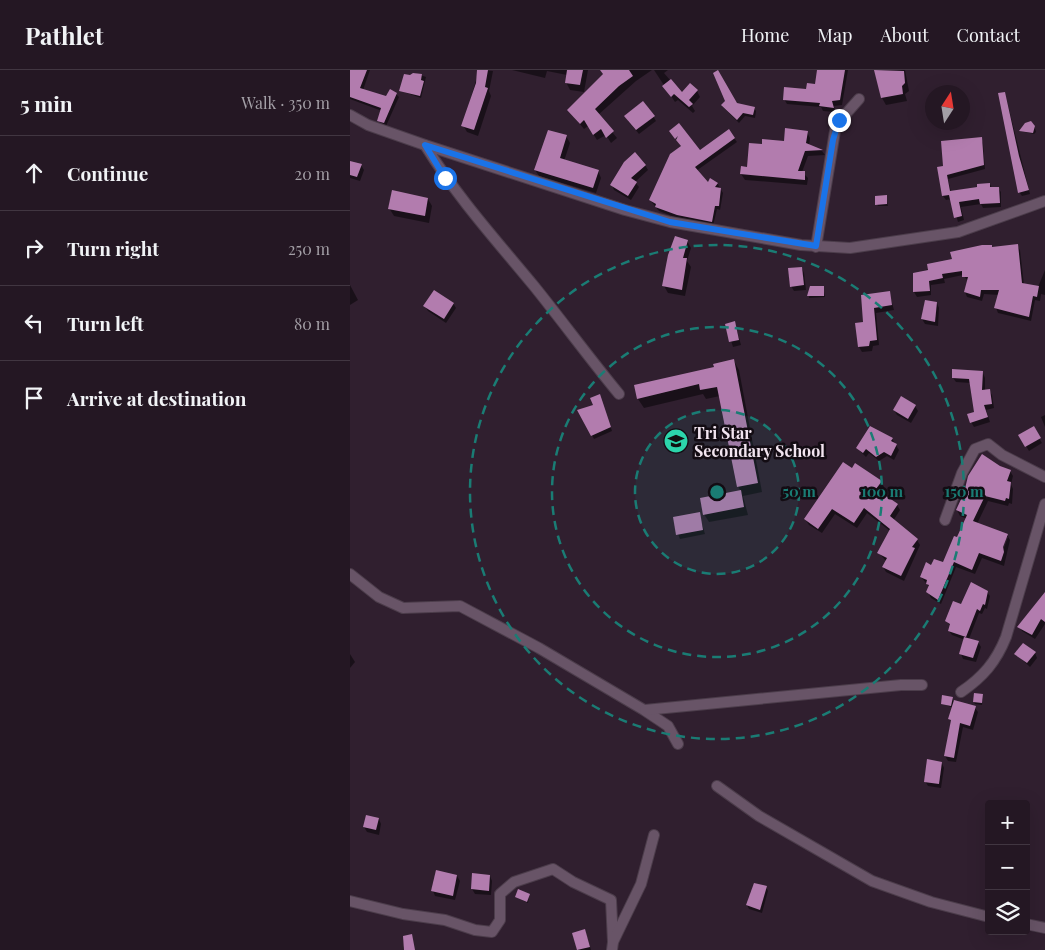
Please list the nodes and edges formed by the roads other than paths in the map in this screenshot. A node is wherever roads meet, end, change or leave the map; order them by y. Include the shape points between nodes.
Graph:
1 (859, 99) dead end
2 (350, 115) edge
3 (425, 145) junction
4 (1045, 201) edge
5 (816, 246) junction
6 (619, 394) dead end
7 (1045, 477) edge
8 (1045, 504) edge
9 (945, 520) dead end
10 (350, 574) edge
11 (922, 686) dead end
12 (961, 692) dead end
13 (644, 710) junction
14 (678, 744) dead end
15 (717, 786) dead end
16 (654, 835) dead end
17 (350, 901) edge
18 (985, 916) edge
19 (1030, 925) edge
20 (1045, 928) edge
21 (612, 946) edge

1 - 5 street via 836,125
2 - 3 street via 368,125
3 - 5 street via 670,222
3 - 6 street via 469,209
4 - 5 street via 958,232 850,248
7 - 9 street via 1002,455 988,444 975,449 962,473
8 - 12 street via 998,657 976,682
10 - 13 street via 379,597 403,608 460,606
11 - 13 street via 901,684
13 - 14 street via 668,726
15 - 18 street via 759,816 872,881
16 - 21 street via 641,884
17 - 21 street via 492,932 500,920 500,894 514,882 553,870 611,900
19 - 20 street

